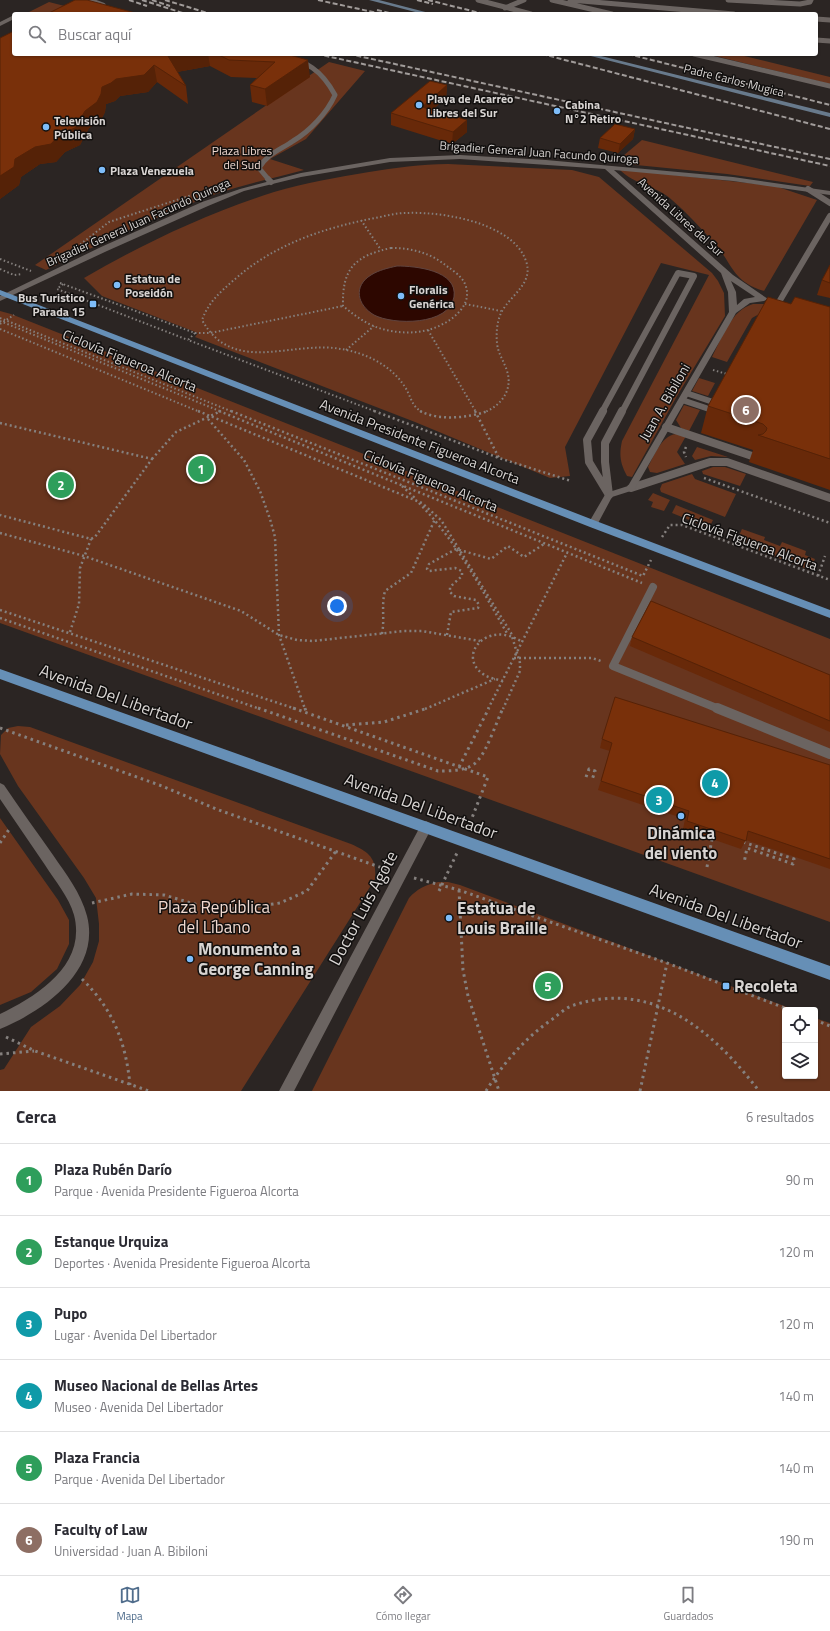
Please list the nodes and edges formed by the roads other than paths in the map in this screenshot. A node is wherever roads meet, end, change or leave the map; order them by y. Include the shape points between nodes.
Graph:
1 (89, 0) edge
2 (372, 0) edge
3 (478, 0) edge
4 (524, 0) edge
5 (552, 0) edge
6 (570, 0) edge
7 (728, 0) edge
8 (811, 0) edge
9 (110, 8) edge
10 (505, 8) junction
11 (422, 12) edge
12 (522, 12) edge
13 (603, 12) edge
14 (711, 12) edge
15 (12, 18) edge
16 (818, 19) edge
17 (830, 20) edge
18 (0, 24) edge
19 (818, 40) edge
20 (830, 41) edge
21 (287, 56) edge
22 (594, 56) edge
23 (702, 56) edge
24 (830, 86) edge
25 (830, 115) edge
26 (606, 167) junction
27 (271, 182) junction
28 (808, 189) junction
29 (830, 193) edge
30 (830, 203) edge
31 (830, 216) edge
32 (721, 269) junction
33 (2, 295) edge
34 (763, 298) junction
35 (782, 303) joint
36 (733, 312) junction
37 (684, 396) junction
38 (714, 402) edge
39 (709, 409) dead end
40 (666, 427) junction
41 (752, 456) dead end
42 (631, 488) junction
43 (609, 495) junction
44 (830, 498) edge
45 (593, 524) junction
46 (653, 587) road end
47 (830, 614) edge
48 (0, 674) edge
49 (830, 754) edge
50 (0, 789) edge
51 (426, 827) junction
52 (830, 973) edge
53 (0, 1022) edge
54 (286, 1091) edge

1 - 9 lane
2 - 11 street
3 - 10 lane
4 - 10 lane
5 - 13 lane
6 - 14 lane
7 - 8 lane via 800,4
10 - 12 lane
15 - 18 street
16 - 17 lane
19 - 20 lane
21 - 27 lane via 303,60 312,66 330,85 335,95 330,105 299,138 262,161 259,168
22 - 25 street, Padre Carlos Mugica
23 - 24 lane
26 - 27 street, Brigadier General Juan Facundo Quiroga via 426,157 353,165
26 - 28 street, Brigadier General Juan Facundo Quiroga
26 - 32 street, Avenida Libres del Sur
27 - 33 street, Brigadier General Juan Facundo Quiroga via 206,204
28 - 29 street, Brigadier General Juan Facundo Quiroga
28 - 30 lane
31 - 35 lane via 794,274
32 - 34 street, Avenida Libres del Sur
32 - 36 street, Avenida Libres del Sur via 732,292
33 - 45 main road, Avenida Presidente Figueroa Alcorta
34 - 35 street, Avenida Libres del Sur
34 - 36 street, Juan A. Bibiloni via 748,301
36 - 37 street, Juan A. Bibiloni
37 - 38 lane
37 - 39 lane
37 - 40 street, Juan A. Bibiloni
40 - 41 lane
40 - 42 street, Juan A. Bibiloni
42 - 43 street
42 - 44 lane via 710,462 727,462
43 - 43 lane via 605,443 694,276 678,272 587,440 589,462
43 - 45 street
45 - 47 main road, Avenida Presidente Figueroa Alcorta
46 - 49 lane via 613,666
48 - 51 main road, Avenida Del Libertador
50 - 53 street via 78,904 84,937 70,973 38,1002
51 - 52 main road, Avenida Del Libertador
51 - 54 street, Doctor Luis Agote

